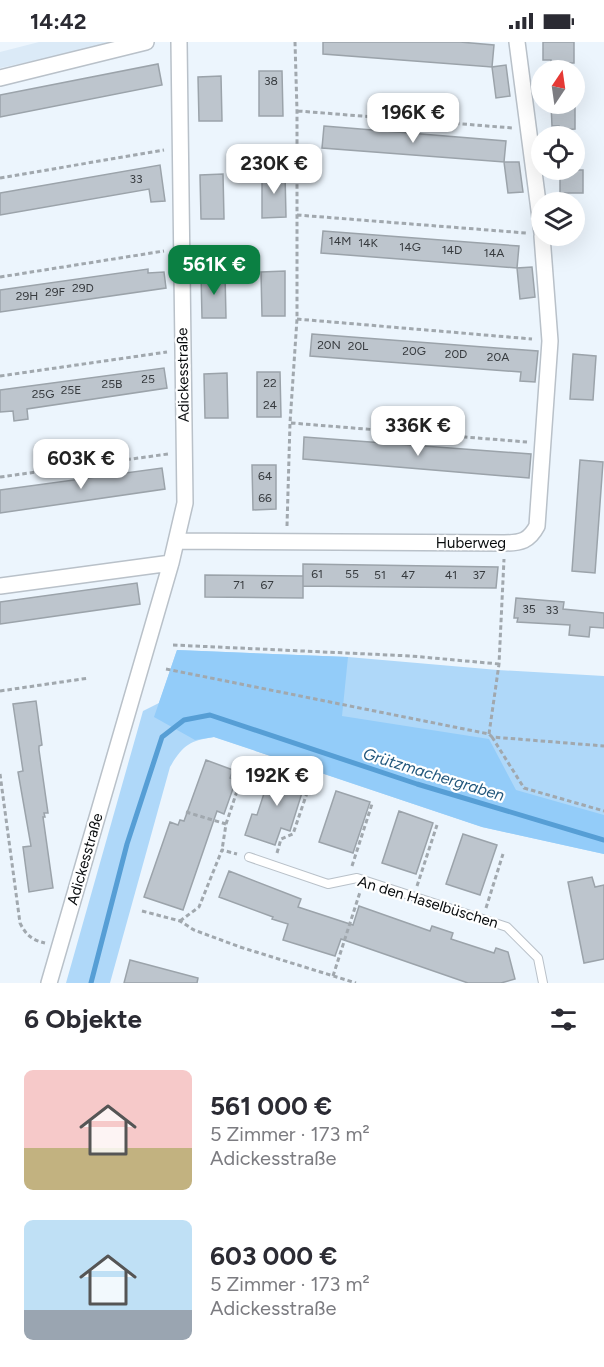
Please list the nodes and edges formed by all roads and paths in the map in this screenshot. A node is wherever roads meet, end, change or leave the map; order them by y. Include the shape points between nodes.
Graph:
1 (146, 42) edge
2 (179, 42) edge
3 (295, 42) edge
4 (517, 42) edge
5 (0, 78) edge
6 (297, 111) junction
7 (517, 128) dead end
8 (166, 149) dead end
9 (0, 178) edge
10 (534, 192) edge
11 (297, 215) junction
12 (531, 233) edge
13 (540, 246) edge
14 (168, 251) dead end
15 (0, 277) edge
16 (297, 319) junction
17 (540, 340) dead end
18 (170, 351) dead end
19 (0, 376) edge
20 (290, 423) junction
21 (534, 442) dead end
22 (171, 454) dead end
23 (0, 477) edge
24 (287, 532) dead end
25 (177, 540) junction
26 (504, 555) dead end
27 (171, 562) junction
28 (0, 586) edge
29 (172, 645) dead end
30 (499, 664) junction
31 (166, 669) dead end
32 (90, 678) dead end
33 (0, 691) edge
34 (491, 735) junction
35 (604, 746) edge
36 (0, 774) edge
37 (242, 778) dead end
38 (309, 787) dead end
39 (372, 804) dead end
40 (604, 811) edge
41 (186, 812) dead end
42 (226, 825) junction
43 (437, 825) dead end
44 (222, 850) junction
45 (503, 854) dead end
46 (249, 857) joint
47 (273, 866) junction
48 (348, 880) junction
49 (364, 880) junction
50 (414, 896) junction
51 (142, 911) dead end
52 (483, 919) junction
53 (180, 921) junction
54 (51, 945) dead end
55 (333, 976) junction
56 (49, 983) edge
57 (356, 983) edge
58 (543, 983) edge

1 - 5 street
2 - 25 street, Adickesstraße via 185,502
3 - 6 path
4 - 10 street, Huberweg
6 - 7 path
6 - 11 path
8 - 9 path
11 - 12 path
11 - 16 path
13 - 25 street, Huberweg via 550,341 537,526 528,539 520,543
14 - 15 path
16 - 17 path
16 - 20 path
18 - 19 path
20 - 21 path
20 - 24 path
22 - 23 path
25 - 27 street, Adickesstraße
26 - 30 path
27 - 28 street
27 - 56 street, Adickesstraße
29 - 30 path
30 - 34 path
31 - 34 path
32 - 33 path
34 - 35 path
34 - 40 path via 524,788
36 - 54 path via 20,923 34,940
37 - 42 path
38 - 47 path via 293,834 281,840
39 - 48 path
41 - 42 path
42 - 44 path
43 - 50 path
44 - 46 path
44 - 53 path via 199,907
45 - 52 path
46 - 47 lane, An den Haselbüschen
47 - 48 lane, An den Haselbüschen via 328,884
48 - 49 lane, An den Haselbüschen
49 - 50 lane, An den Haselbüschen
49 - 55 path
50 - 52 lane, An den Haselbüschen
51 - 53 path
52 - 58 lane, An den Haselbüschen via 507,927 538,958
53 - 55 path via 194,930
55 - 57 path

